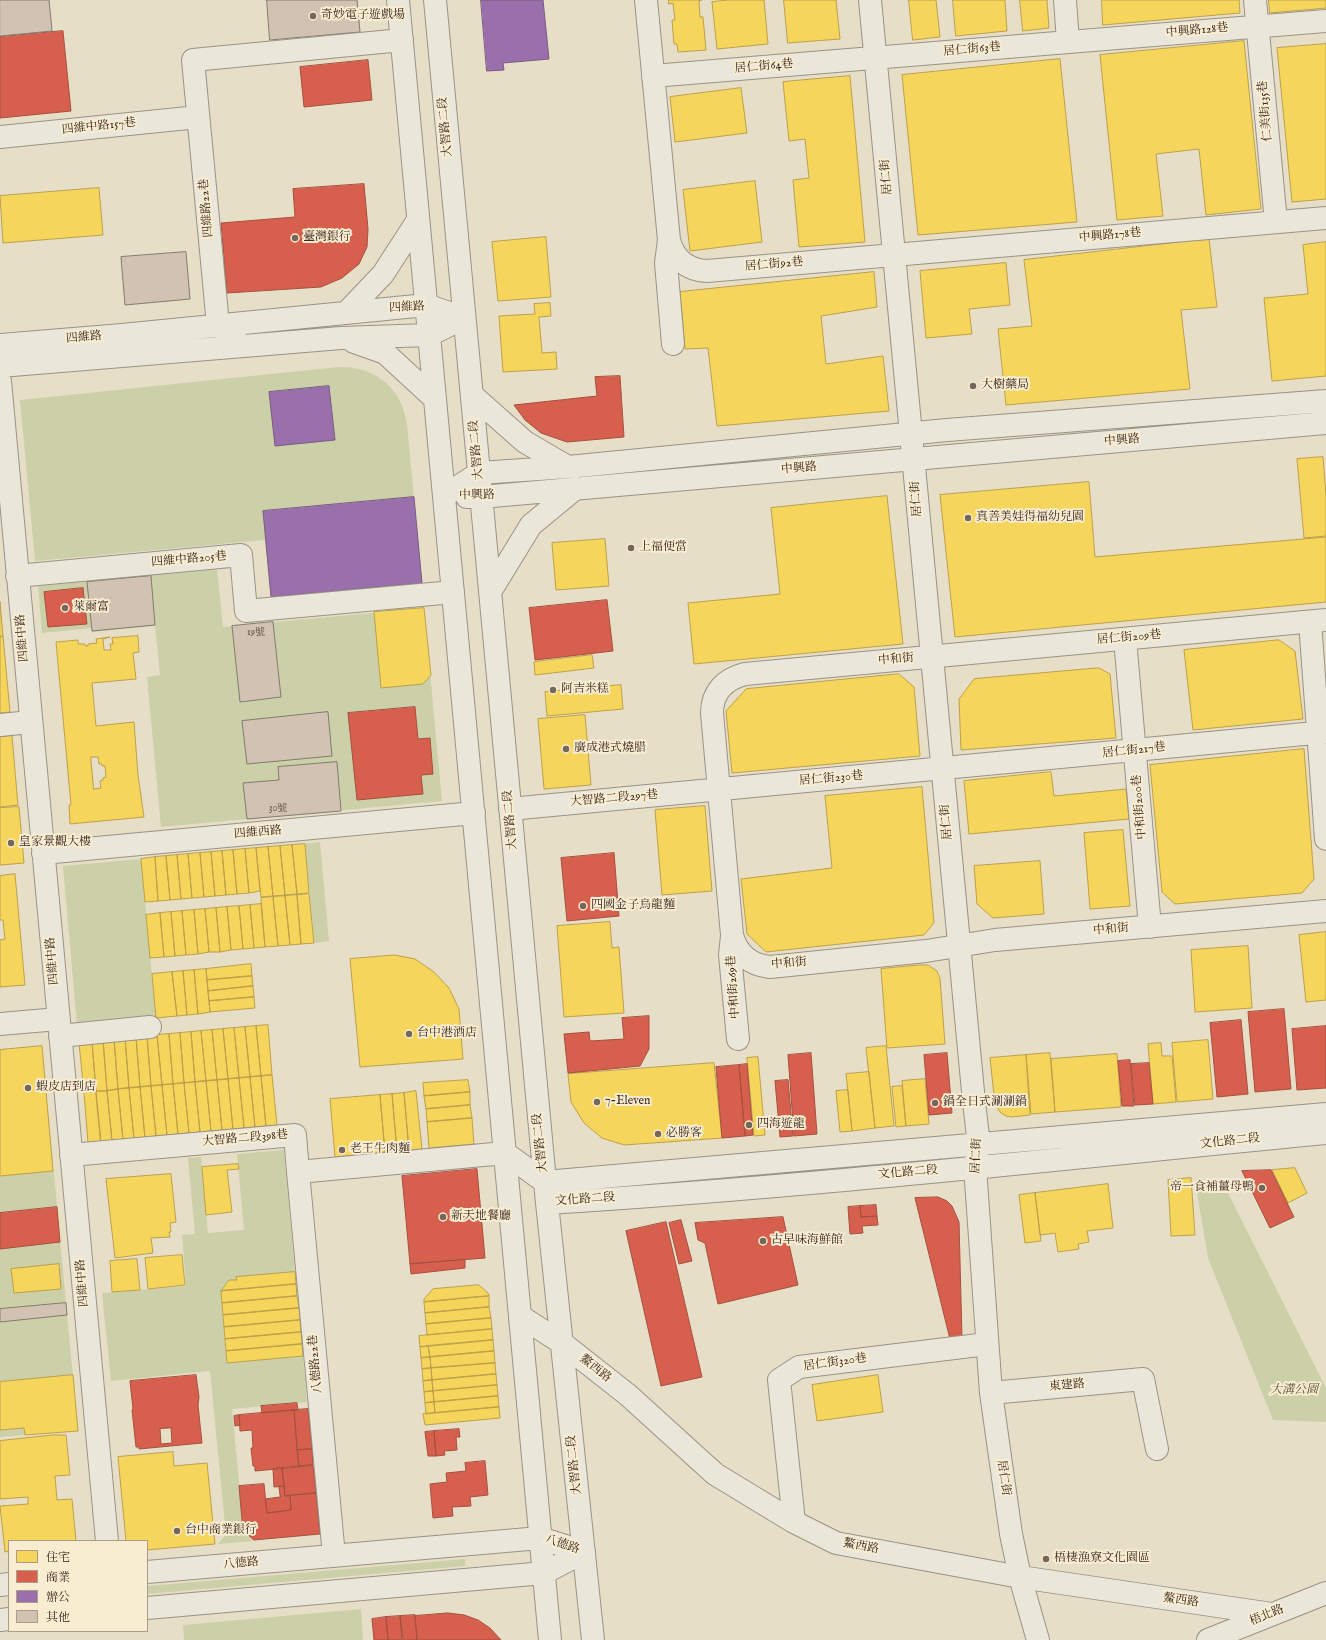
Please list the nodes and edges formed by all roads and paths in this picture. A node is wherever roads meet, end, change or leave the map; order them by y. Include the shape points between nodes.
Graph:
1 (398, 0) edge
2 (435, 0) edge
3 (646, 0) edge
4 (870, 0) edge
5 (1065, 0) edge
6 (1255, 0) edge
7 (1326, 21) edge
8 (1258, 26) junction
9 (402, 40) junction
10 (1068, 42) junction
11 (875, 58) junction
12 (653, 76) junction
13 (198, 117) junction
14 (0, 136) edge
15 (1326, 218) edge
16 (418, 220) junction
17 (1276, 222) junction
18 (669, 240) junction
19 (894, 255) junction
20 (426, 305) junction
21 (346, 313) junction
22 (464, 318) junction
23 (218, 325) junction
24 (429, 335) junction
25 (342, 338) junction
26 (672, 344) dead end
27 (0, 345) edge
28 (242, 346) junction
29 (0, 366) edge
30 (0, 380) edge
31 (472, 395) junction
32 (435, 399) junction
33 (1326, 401) edge
34 (1326, 423) edge
35 (912, 434) junction
36 (914, 459) junction
37 (568, 467) junction
38 (479, 473) junction
39 (576, 488) junction
40 (444, 496) junction
41 (481, 497) junction
42 (17, 576) junction
43 (453, 592) junction
44 (490, 592) junction
45 (1318, 621) edge
46 (1125, 639) junction
47 (932, 657) junction
48 (30, 722) junction
49 (0, 725) edge
50 (1322, 732) edge
51 (1135, 750) junction
52 (942, 769) junction
53 (719, 790) junction
54 (510, 809) junction
55 (474, 813) junction
56 (1326, 839) edge
57 (43, 853) junction
58 (1326, 911) edge
59 (1150, 927) junction
60 (732, 935) junction
61 (959, 946) junction
62 (0, 1024) edge
63 (59, 1027) junction
64 (150, 1027) dead end
65 (738, 1039) dead end
66 (1326, 1114) edge
67 (1326, 1133) edge
68 (979, 1145) junction
69 (505, 1153) junction
70 (71, 1156) junction
71 (975, 1167) junction
72 (298, 1172) junction
73 (546, 1193) junction
74 (520, 1316) junction
75 (562, 1343) junction
76 (987, 1344) junction
77 (991, 1393) junction
78 (1157, 1449) dead end
79 (794, 1522) junction
80 (540, 1538) junction
81 (107, 1540) edge
82 (584, 1552) junction
83 (334, 1556) junction
84 (148, 1572) edge
85 (544, 1573) junction
86 (1020, 1577) junction
87 (1326, 1593) edge
88 (148, 1608) edge
89 (1272, 1614) junction
90 (550, 1640) edge
91 (593, 1640) edge
92 (1038, 1640) edge
93 (1208, 1640) edge

1 - 9 street
2 - 22 street, 大智路二段
3 - 12 street, 居仁街92巷
4 - 11 street, 居仁街
5 - 10 street
6 - 8 street, 仁美街135巷
7 - 8 street, 中興路128巷
8 - 10 street, 中興路128巷
8 - 17 street, 仁美街135巷
9 - 13 street, 四維路22巷 via 193,60
9 - 16 street
10 - 11 street, 居仁街63巷
11 - 12 street, 居仁街64巷
11 - 19 street, 居仁街
12 - 18 street, 居仁街92巷
13 - 14 street, 四維中路157巷
13 - 23 street, 四維路22巷
15 - 17 street, 中興路178巷
16 - 20 street
16 - 21 street via 383,274
17 - 19 street, 中興路178巷
18 - 19 street, 居仁街92巷 via 679,261 699,271
18 - 26 street, 居仁街92巷 via 666,263
19 - 35 street, 居仁街
20 - 21 street, 四維路
20 - 22 street, 四維路
20 - 24 street
21 - 23 street, 四維路
22 - 24 street, 四維路
22 - 31 street, 大智路二段
23 - 27 street, 四維路
23 - 28 street
24 - 25 street, 四維路
24 - 32 street
25 - 28 street, 四維路
25 - 32 street via 385,353
28 - 29 street, 四維路
30 - 42 street, 四維中路
31 - 37 street via 525,442
31 - 38 street, 大智路二段
32 - 40 street
33 - 35 street, 中興路
34 - 36 street, 中興路
35 - 36 street, 居仁街
35 - 37 street, 中興路
36 - 39 street, 中興路
36 - 47 street, 居仁街
37 - 38 street, 中興路
38 - 40 street, 中興路
38 - 41 street, 大智路二段
39 - 41 street, 中興路
39 - 44 street via 530,524
40 - 41 street, 中興路
40 - 43 street
41 - 44 street, 大智路二段
42 - 43 street, 四維中路205巷 via 241,555 246,611
42 - 48 street, 四維中路
43 - 55 street
44 - 54 street, 大智路二段
45 - 46 street, 居仁街209巷
45 - 50 street
46 - 47 street, 居仁街209巷
46 - 51 street, 中和街200巷
47 - 52 street, 居仁街
47 - 53 street, 中和街 via 745,674 732,678 718,690 712,706
48 - 49 street
48 - 57 street, 四維中路
50 - 51 street, 居仁街217巷
50 - 56 street
51 - 52 street, 居仁街217巷
51 - 59 street, 中和街200巷
52 - 53 street, 居仁街230巷
52 - 61 street, 居仁街
53 - 54 street, 大智路二段297巷
53 - 60 street, 中和街
54 - 73 street, 大智路二段
55 - 57 street, 四維西路
55 - 69 street
57 - 63 street, 四維中路
58 - 59 street, 中和街
59 - 61 street, 中和街 via 995,940
60 - 61 street, 中和街 via 745,958 770,967
60 - 65 street, 中和街269巷 via 730,955
61 - 68 street, 居仁街
62 - 63 street
63 - 64 street
63 - 70 street, 四維中路
66 - 68 street, 文化路二段
67 - 71 street, 文化路二段
68 - 71 street, 居仁街
68 - 73 street, 文化路二段
69 - 72 street
69 - 73 street, 文化路二段
69 - 74 street
70 - 72 street, 大智路二段398巷 via 294,1135
70 - 81 street, 四維中路
71 - 73 street, 文化路二段 via 640,1197
71 - 76 street, 居仁街
72 - 83 street, 八德路22巷
73 - 75 street, 大智路二段
74 - 75 street, 鰲西路
74 - 80 street
75 - 79 street, 鰲西路 via 651,1414 715,1474
75 - 82 street, 大智路二段
76 - 77 street, 居仁街
76 - 79 street, 居仁街320巷 via 799,1368 780,1380
77 - 78 street, 東建路 via 1143,1379
77 - 86 street, 居仁街 via 1011,1534
79 - 86 street, 鰲西路 via 836,1543
80 - 82 street, 八德路
80 - 83 street, 八德路
80 - 85 street
82 - 85 street, 八德路
82 - 91 street, 大智路二段
83 - 84 street, 八德路
85 - 88 street, 八德路
85 - 90 street
86 - 89 street, 鰲西路
86 - 92 street, 居仁街
87 - 89 street, 梧北路
89 - 93 street, 梧北路

